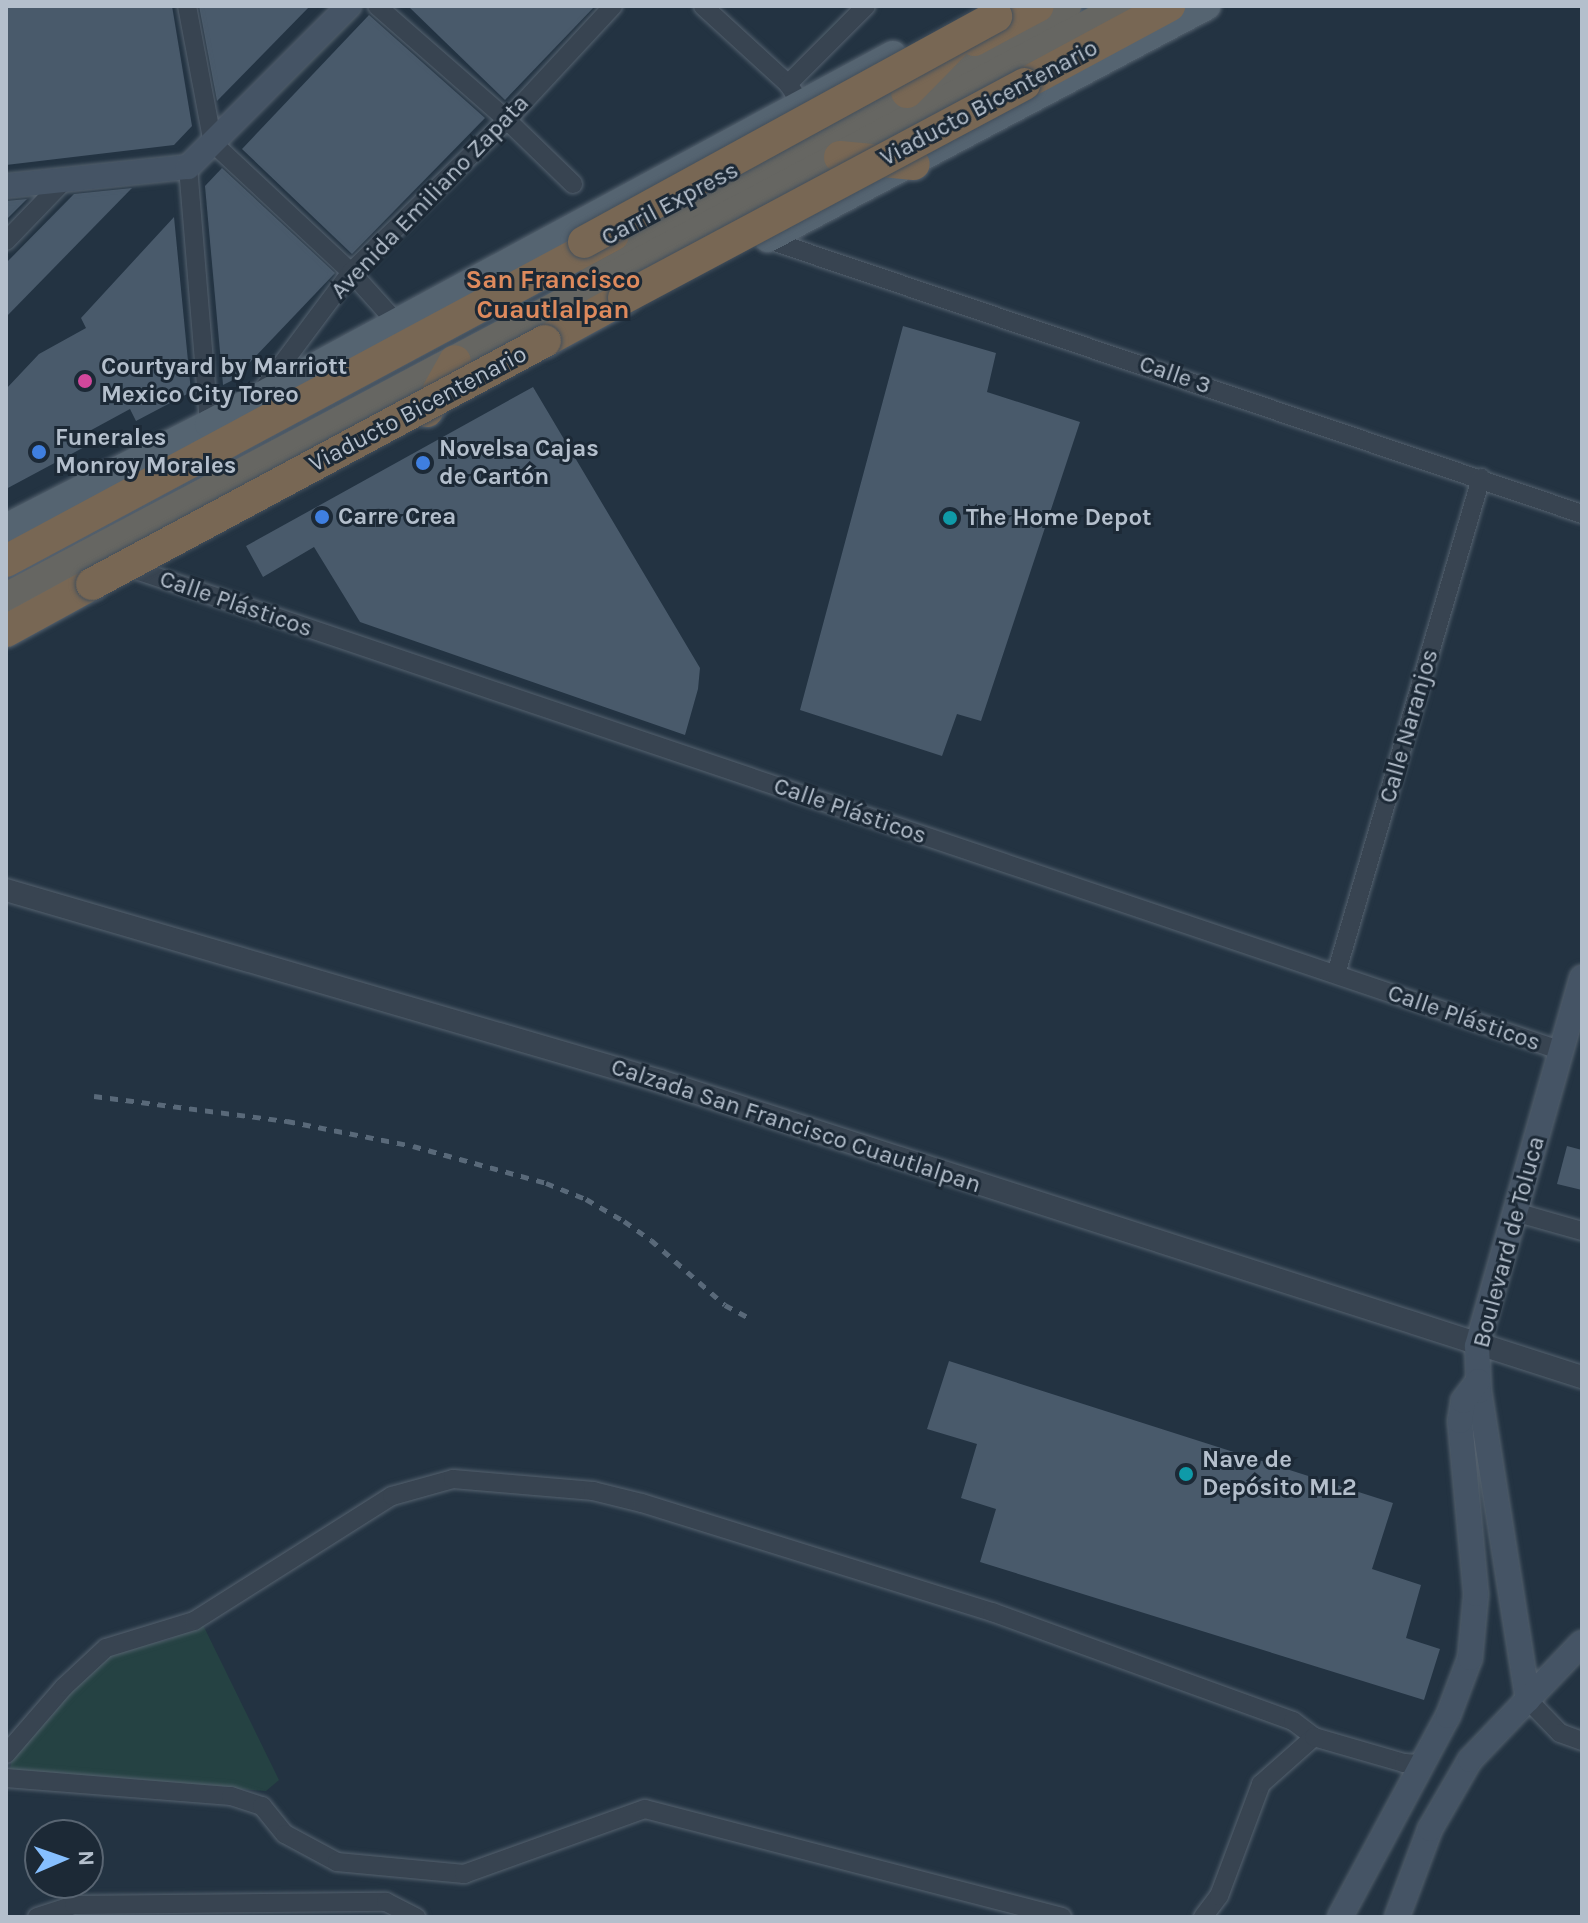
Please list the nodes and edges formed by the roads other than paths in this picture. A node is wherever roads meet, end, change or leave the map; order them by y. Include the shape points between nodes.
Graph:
1 (187, 6) edge
2 (349, 6) edge
3 (377, 6) edge
4 (613, 6) edge
5 (703, 6) edge
6 (866, 6) edge
7 (988, 6) edge
8 (1014, 6) edge
9 (1038, 6) edge
10 (1066, 6) edge
11 (1124, 6) edge
12 (1169, 6) edge
13 (1206, 6) edge
14 (907, 92) junction
15 (794, 94) junction
16 (507, 120) junction
17 (213, 143) junction
18 (840, 157) junction
19 (914, 164) junction
20 (188, 167) junction
21 (64, 181) junction
22 (573, 184) dead end
23 (6, 186) edge
24 (766, 239) junction
25 (6, 241) edge
26 (351, 272) junction
27 (395, 321) junction
28 (455, 361) junction
29 (258, 397) junction
30 (423, 417) junction
31 (209, 424) junction
32 (1481, 478) junction
33 (52, 503) junction
34 (6, 513) edge
35 (1582, 514) edge
36 (6, 528) edge
37 (6, 558) edge
38 (139, 571) junction
39 (6, 572) edge
40 (6, 598) edge
41 (6, 631) edge
42 (6, 647) edge
43 (6, 890) edge
44 (1336, 974) junction
45 (1582, 979) edge
46 (1562, 1051) junction
47 (1515, 1212) junction
48 (1582, 1231) edge
49 (1477, 1346) junction
50 (1582, 1377) edge
51 (1478, 1381) junction
52 (1582, 1643) edge
53 (1528, 1700) junction
54 (1314, 1737) junction
55 (1582, 1741) edge
56 (6, 1754) edge
57 (1470, 1760) junction
58 (1419, 1764) junction
59 (6, 1778) edge
60 (37, 1917) edge
61 (416, 1917) edge
62 (1062, 1917) edge
63 (1203, 1917) edge
64 (1340, 1917) edge
65 (1397, 1917) edge

1 - 17 street
2 - 17 main road
3 - 16 street
4 - 16 street, Avenida Emiliano Zapata
5 - 15 street
6 - 15 street
7 - 14 highway
7 - 15 main road
8 - 37 highway, bridge
9 - 37 highway, Carril Express
10 - 14 highway
11 - 18 highway
12 - 41 highway, Viaducto Bicentenario, bridge
13 - 19 main road
14 - 39 highway
15 - 27 main road
16 - 22 street
16 - 26 street, Avenida Emiliano Zapata
17 - 20 main road
17 - 26 street
18 - 19 highway
18 - 28 highway
19 - 24 main road
20 - 21 main road
20 - 31 street
21 - 23 main road
21 - 25 street
24 - 30 main road
24 - 32 street, Calle 3
26 - 27 street
26 - 29 street, Avenida Emiliano Zapata
27 - 29 main road
28 - 30 highway
28 - 40 highway
29 - 31 main road
30 - 38 main road
31 - 33 main road
32 - 35 street, Calle 3
32 - 44 street, Calle Naranjos
33 - 34 main road
33 - 36 main road
38 - 42 main road
38 - 44 street, Calle Plásticos
43 - 49 street, Calzada San Francisco Cuautlalpan via 660,1081
44 - 46 street, Calle Plásticos
45 - 46 main road, Boulevard de Toluca
46 - 47 main road, Boulevard de Toluca
47 - 48 street
47 - 49 main road, Boulevard de Toluca
49 - 50 street, Calzada San Francisco Cuautlalpan
49 - 51 main road, Boulevard de Toluca
51 - 53 main road, Boulevard de Toluca
51 - 58 main road via 1463,1401 1460,1421 1476,1594 1470,1658 1448,1716
52 - 53 main road
53 - 55 street via 1553,1727
53 - 57 main road
54 - 56 street via 1293,1721 992,1612 642,1503 593,1491 453,1479 392,1496 194,1621 106,1648
54 - 58 street
54 - 63 street via 1261,1784 1219,1896
57 - 58 main road
57 - 65 main road via 1430,1829
58 - 64 main road
59 - 62 street via 231,1796 262,1806 285,1834 337,1862 464,1874 645,1809
60 - 61 street via 74,1905 386,1902

